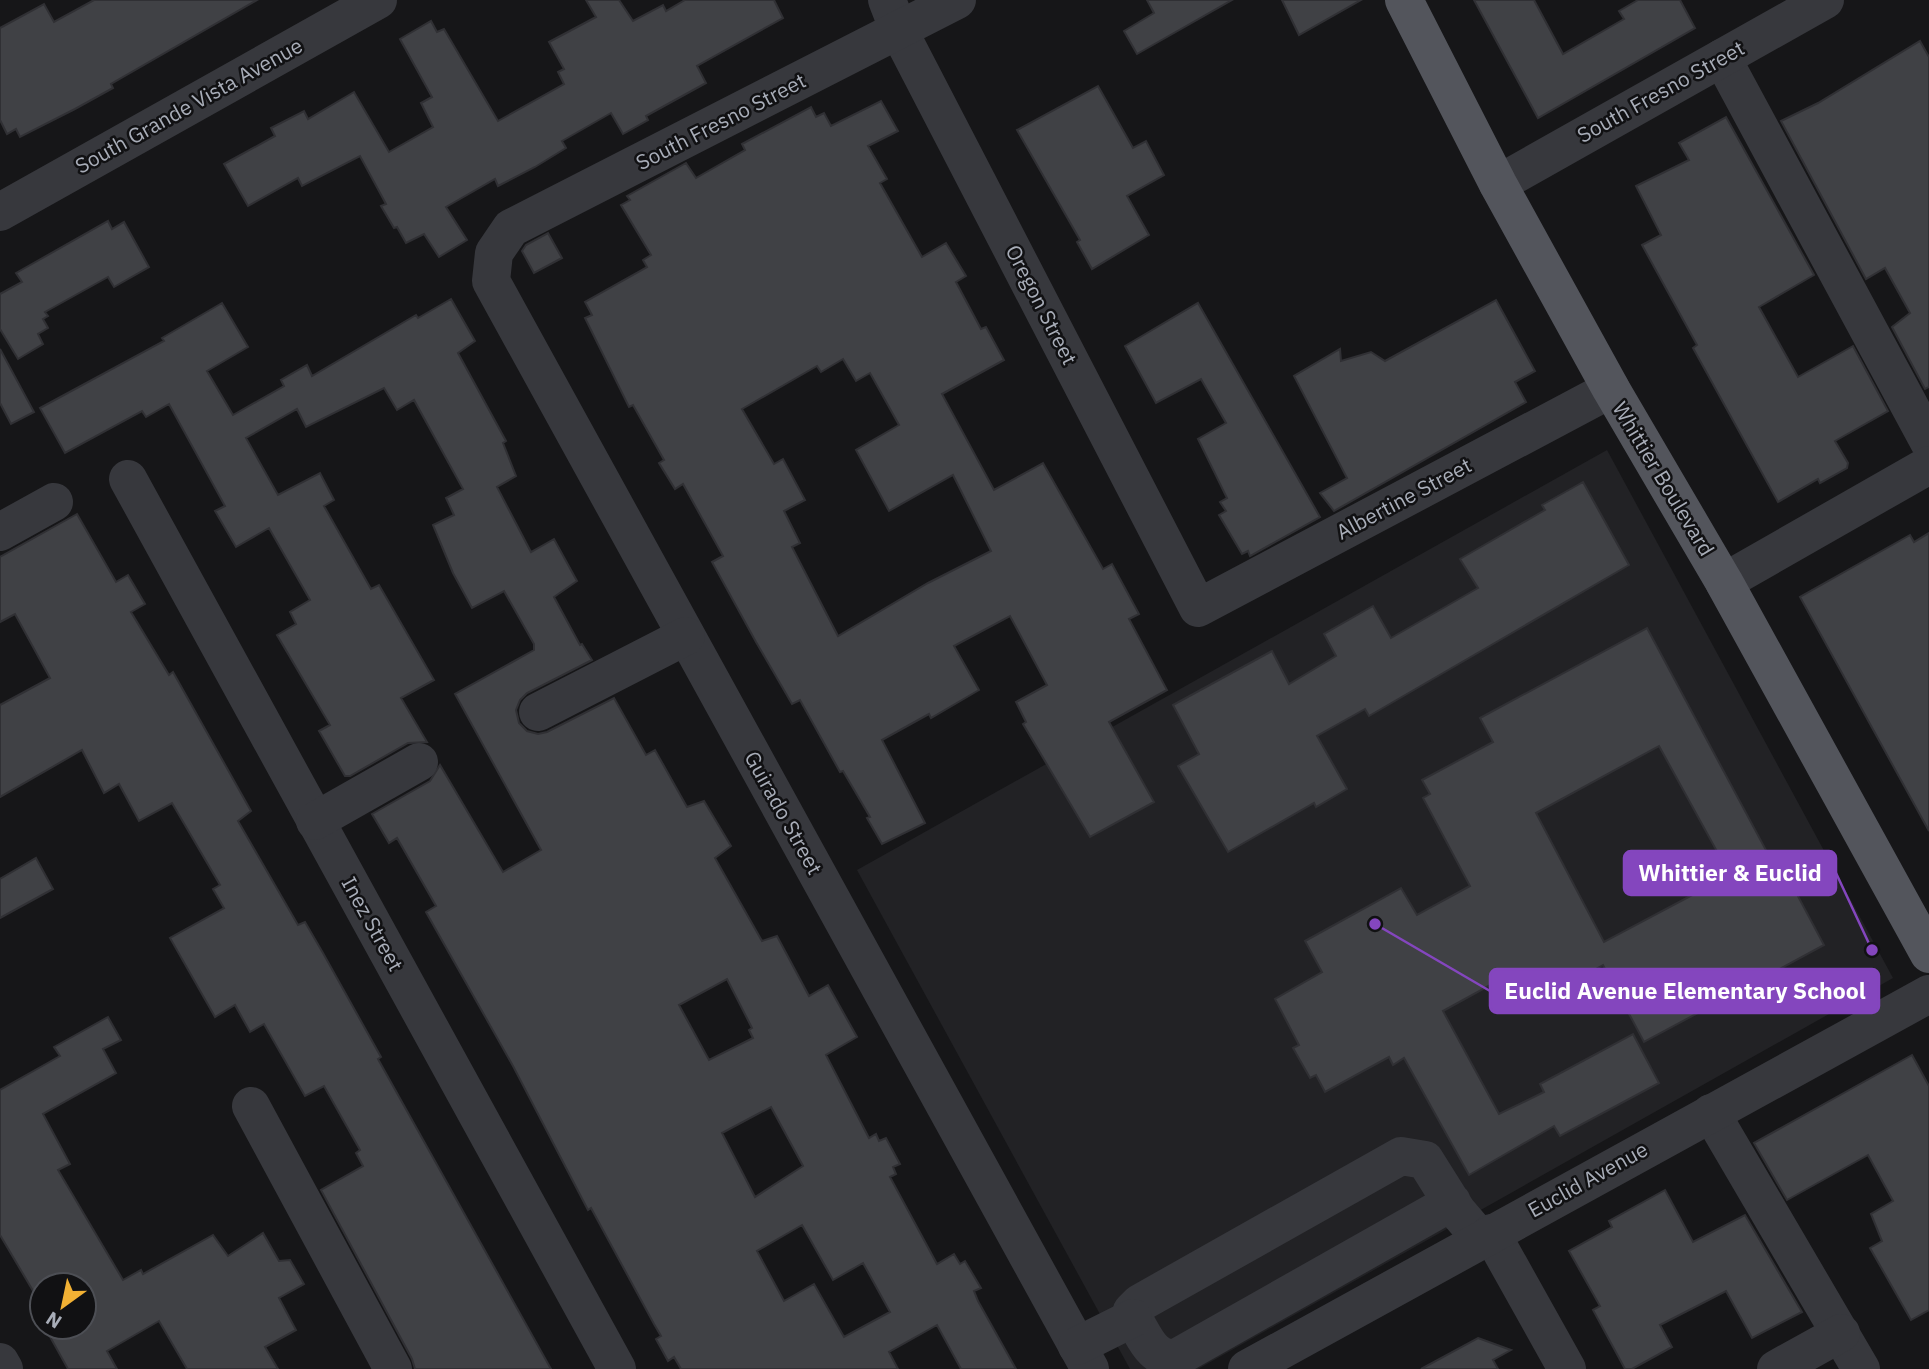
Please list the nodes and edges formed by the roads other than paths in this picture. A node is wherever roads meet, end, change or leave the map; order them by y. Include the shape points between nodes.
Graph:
1 (378, 0) edge
2 (957, 0) edge
3 (1404, 0) edge
4 (1825, 0) edge
5 (333, 11) edge
6 (893, 16) edge
7 (1721, 58) junction
8 (1498, 184) junction
9 (0, 212) edge
10 (494, 253) joint
11 (1611, 389) junction
12 (1929, 442) edge
13 (1929, 466) edge
14 (128, 479) dead end
15 (54, 502) dead end
16 (0, 532) edge
17 (1724, 582) junction
18 (1198, 608) joint
19 (686, 636) junction
20 (538, 712) dead end
21 (419, 762) dead end
22 (315, 821) junction
23 (1929, 954) edge
24 (1929, 994) edge
25 (251, 1106) dead end
26 (1711, 1113) junction
27 (1452, 1202) junction
28 (1486, 1236) junction
29 (1133, 1318) junction
30 (1841, 1333) junction
31 (1083, 1357) edge
32 (0, 1362) edge
33 (4, 1369) edge
34 (393, 1369) edge
35 (617, 1369) edge
36 (1247, 1369) edge
37 (1567, 1369) edge
38 (1776, 1369) edge
39 (1861, 1369) edge

1 - 5 street, South Grande Vista Avenue
2 - 6 street, South Fresno Street
3 - 8 main road, Whittier Boulevard
4 - 7 street, South Fresno Street
5 - 9 street, South Grande Vista Avenue
6 - 10 street, South Fresno Street via 512,228
6 - 18 street, Oregon Street
7 - 8 street, South Fresno Street
7 - 12 street
8 - 11 main road, Whittier Boulevard
10 - 19 street, Guirado Street via 491,281
11 - 17 main road, Whittier Boulevard
11 - 18 street, Albertine Street
13 - 17 street
14 - 22 street, Inez Street
15 - 16 street
17 - 23 main road, Whittier Boulevard
19 - 20 street
19 - 31 street, Guirado Street
21 - 22 street
22 - 35 street, Inez Street
24 - 26 street, Euclid Avenue
25 - 34 street
26 - 28 street, Euclid Avenue
26 - 30 street
27 - 28 street
27 - 29 street via 1176,1358 1157,1355
27 - 29 street via 1425,1160 1401,1156 1140,1303 1132,1311
28 - 36 street, Euclid Avenue
28 - 37 street
29 - 31 street
30 - 38 street
30 - 39 street
32 - 33 street

